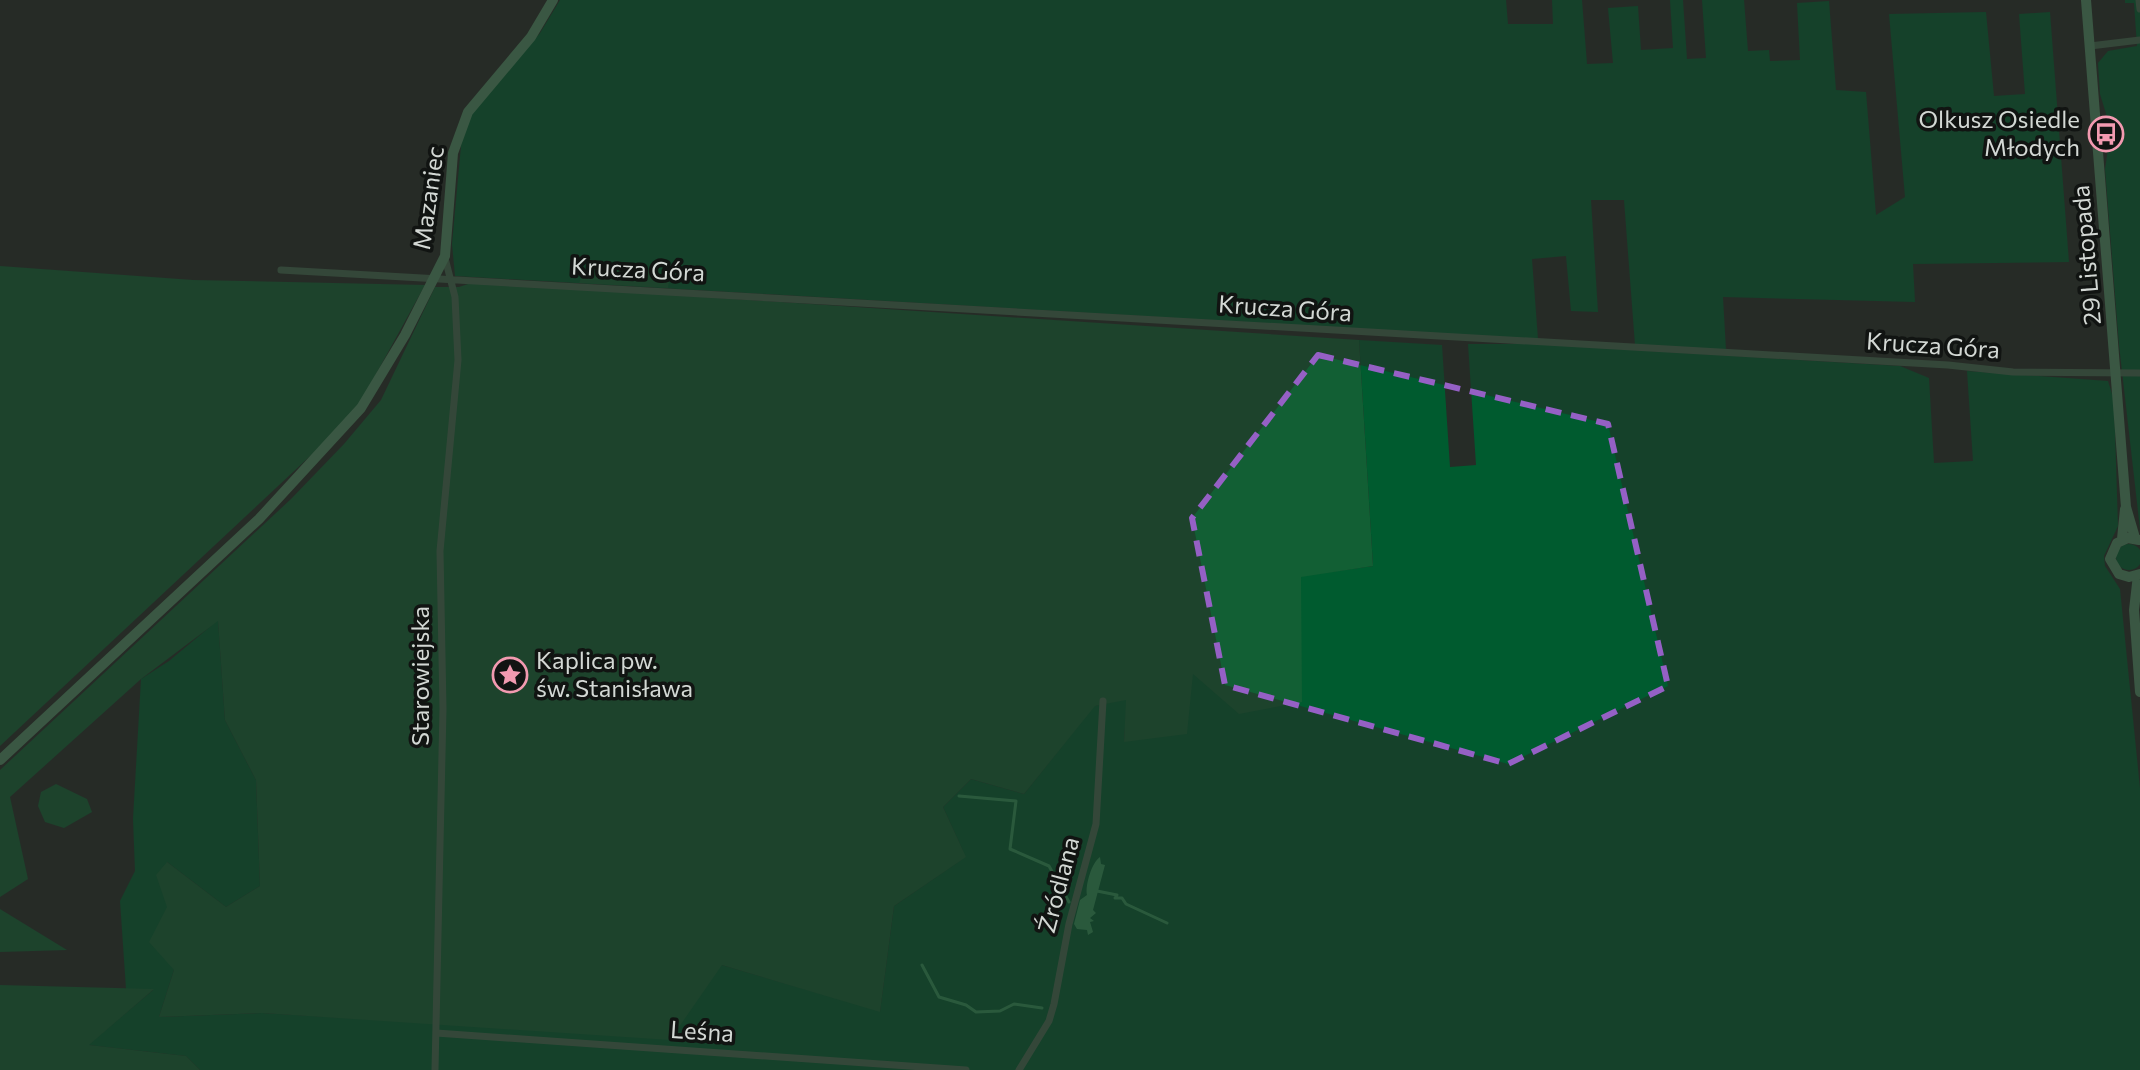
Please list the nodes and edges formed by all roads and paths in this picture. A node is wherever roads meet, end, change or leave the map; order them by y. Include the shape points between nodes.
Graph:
1 (553, 0) edge
2 (2086, 0) edge
3 (2139, 0) edge
4 (2140, 9) edge
5 (2140, 40) edge
6 (2090, 46) junction
7 (445, 256) junction
8 (281, 270) dead end
9 (430, 281) junction
10 (452, 283) junction
11 (2140, 373) edge
12 (2116, 375) junction
13 (2126, 507) junction
14 (2122, 539) junction
15 (2137, 540) edge
16 (2139, 575) edge
17 (2124, 576) junction
18 (2134, 610) junction
19 (2140, 692) edge
20 (1103, 701) dead end
21 (0, 760) edge
22 (436, 1033) junction
23 (435, 1070) edge
24 (966, 1070) edge
25 (1019, 1070) edge

1 - 7 street, Mazaniec via 526,44 479,96 458,134
2 - 6 street, 29 Listopada
3 - 4 street
5 - 6 street
6 - 12 street, 29 Listopada
7 - 9 street, Mazaniec
7 - 10 street, Starowiejska
8 - 9 street, Mazaniec
9 - 10 street, Krucza Góra
9 - 21 street via 378,384 343,431 259,519
10 - 12 street, Krucza Góra
10 - 22 street, Starowiejska via 458,360 440,551 443,709
11 - 12 street, Krucza Góra
12 - 13 street, 29 Listopada
13 - 14 street, 29 Listopada
13 - 15 street, 29 Listopada
14 - 15 street
14 - 17 street, 29 Listopada via 2110,559
16 - 17 street
16 - 18 street
17 - 18 street
18 - 19 street
20 - 25 street, Źródlana via 1100,788 1090,848 1070,916 1052,1013
22 - 23 street, Starowiejska
22 - 24 street, Leśna

